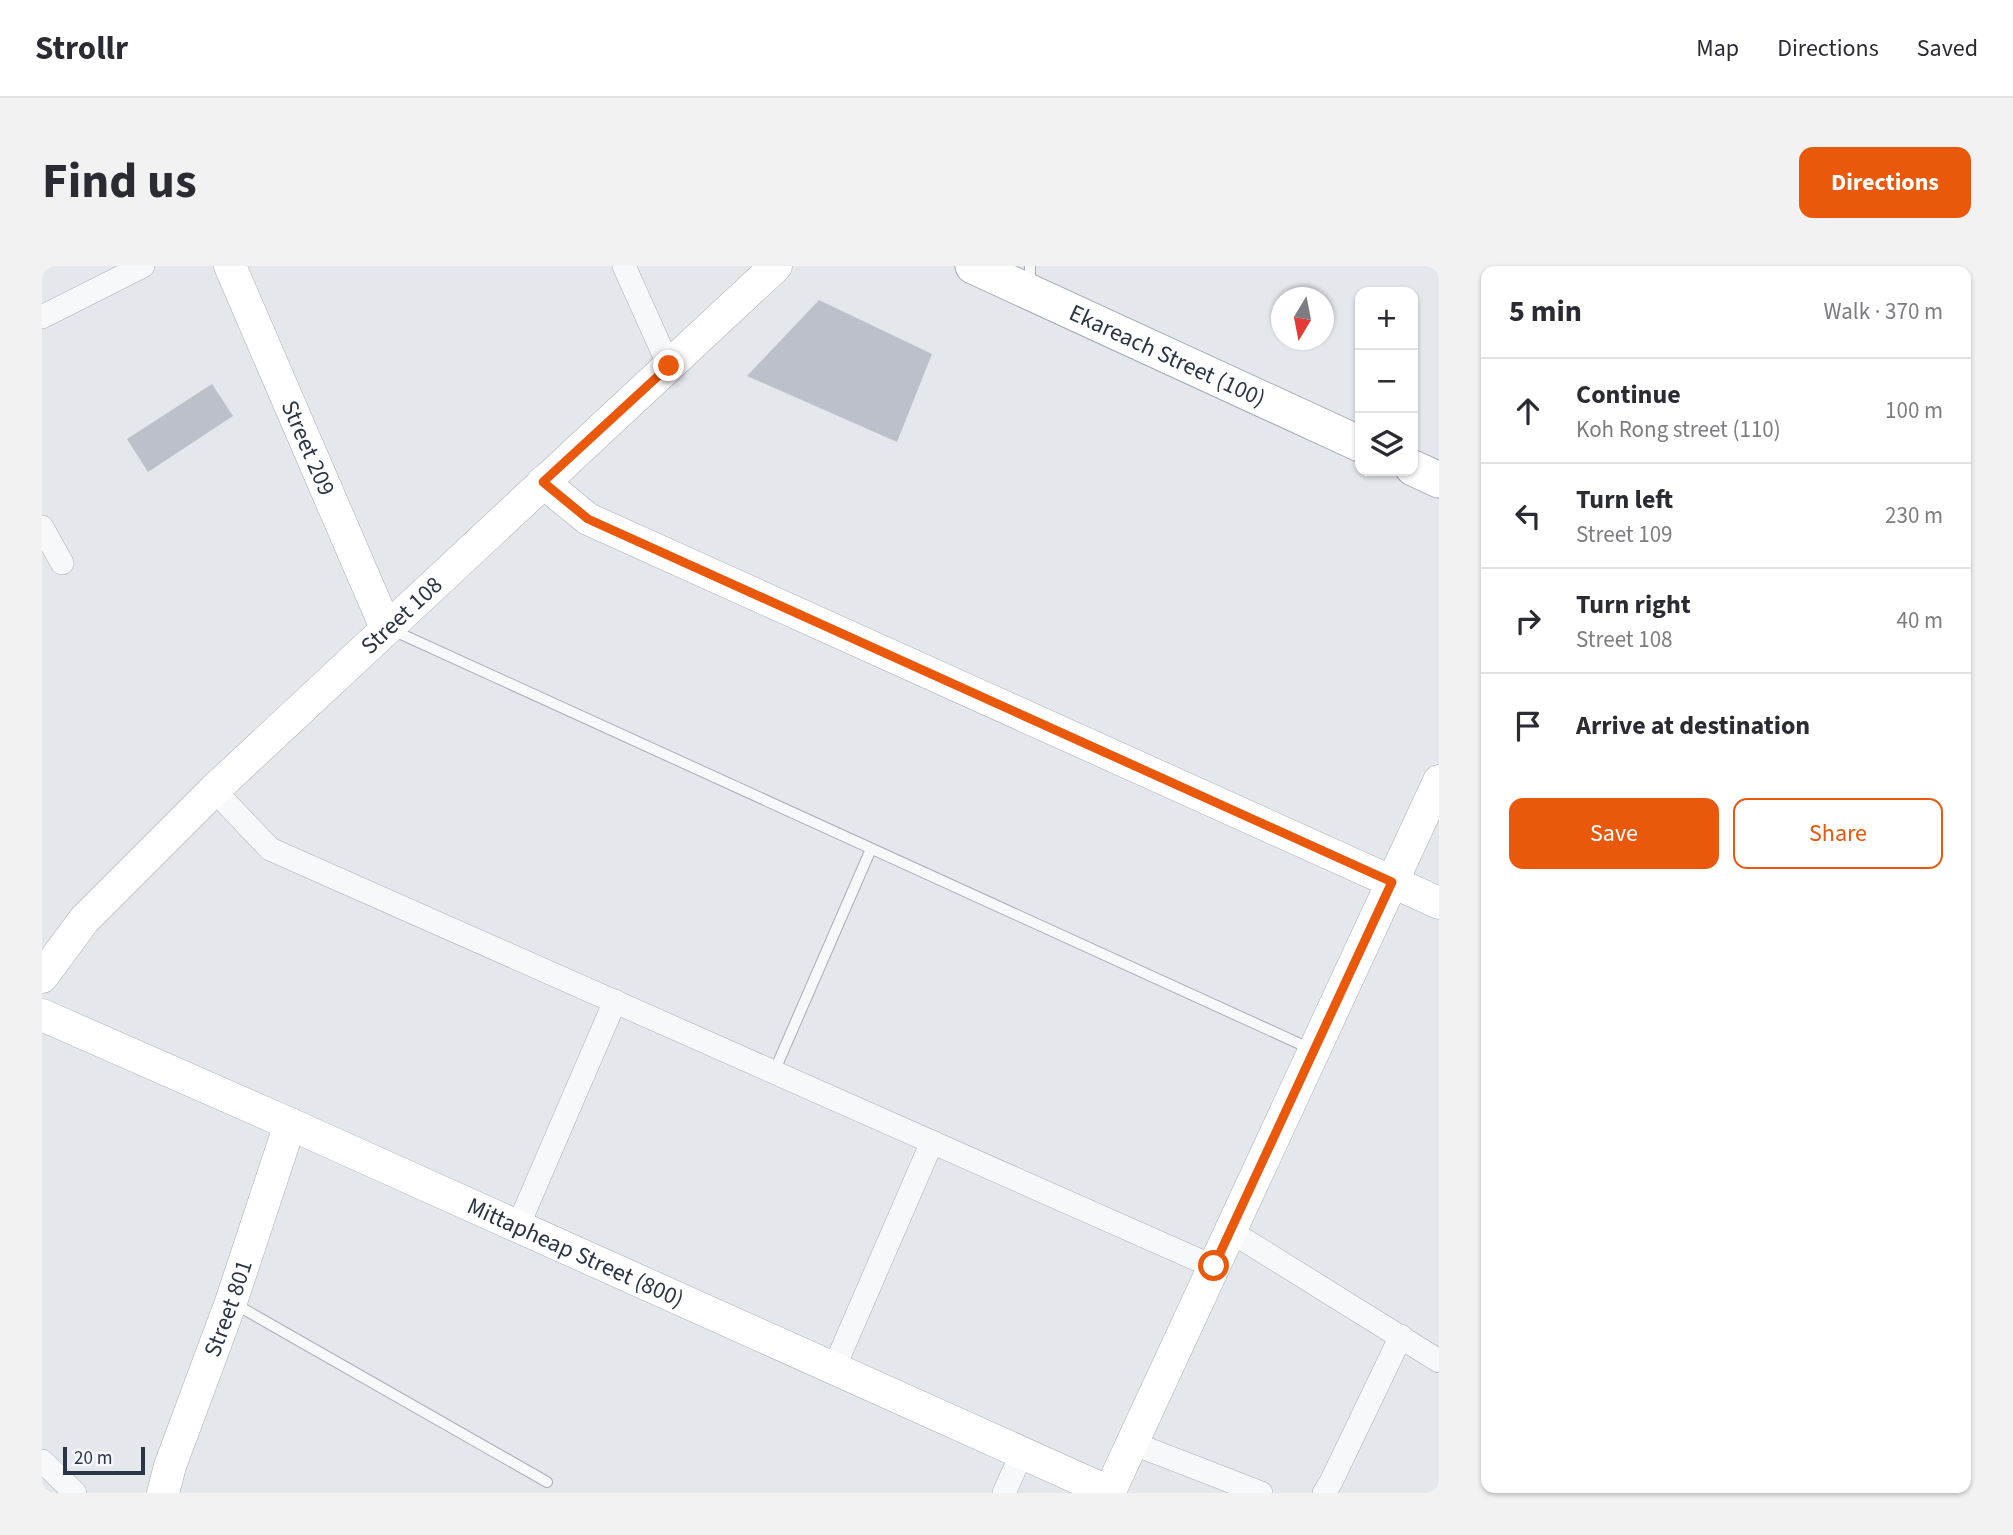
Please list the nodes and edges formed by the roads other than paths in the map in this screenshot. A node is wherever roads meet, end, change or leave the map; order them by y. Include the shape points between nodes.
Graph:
1 (143, 266) edge
2 (230, 266) edge
3 (624, 266) edge
4 (776, 266) edge
5 (973, 266) edge
6 (1030, 279) edge
7 (42, 317) edge
8 (669, 366) junction
9 (1355, 442) edge
10 (1418, 470) edge
11 (1439, 480) edge
12 (543, 482) junction
13 (42, 527) edge
14 (62, 563) dead end
15 (386, 628) junction
16 (214, 790) junction
17 (1436, 795) edge
18 (872, 849) junction
19 (1392, 882) junction
20 (1439, 904) edge
21 (42, 977) edge
22 (615, 1001) junction
23 (42, 1015) edge
24 (1314, 1051) junction
25 (774, 1072) junction
26 (290, 1124) junction
27 (932, 1142) junction
28 (518, 1226) junction
29 (1230, 1231) junction
30 (1214, 1266) junction
31 (231, 1302) junction
32 (1401, 1336) junction
33 (1439, 1361) edge
34 (834, 1368) junction
35 (1132, 1443) junction
36 (1022, 1452) junction
37 (42, 1461) edge
38 (547, 1482) dead end
39 (1109, 1492) edge
40 (75, 1493) edge
41 (163, 1493) edge
42 (1004, 1493) edge
43 (1261, 1493) edge
44 (1324, 1493) edge

1 - 7 street
2 - 15 main road, Street 209
3 - 8 street
4 - 8 main road, Street 108
5 - 6 main road, Ekareach Street (100)
6 - 9 main road, Ekareach Street (100)
8 - 12 main road, Street 108
10 - 11 main road
12 - 15 main road, Street 108
12 - 19 main road via 588,519
13 - 14 street
15 - 16 main road, Street 108
15 - 18 lane
16 - 21 main road, Street 108 via 84,920
16 - 22 street via 270,849
17 - 19 main road
18 - 24 lane
18 - 25 lane
19 - 20 main road
19 - 24 main road
22 - 25 street
22 - 28 street
23 - 26 main road, Mittapheap Street (800)
24 - 29 main road
25 - 27 street
26 - 28 main road, Mittapheap Street (800)
26 - 31 main road, Street 801
27 - 30 street
27 - 34 street
28 - 34 main road, Mittapheap Street (800)
29 - 30 main road
29 - 32 street
30 - 35 main road
31 - 38 lane
31 - 41 main road, Street 801
32 - 33 street
32 - 44 street
34 - 36 main road, Mittapheap Street (800)
35 - 39 main road
35 - 43 street
36 - 39 main road, Mittapheap Street (800)
36 - 42 street
37 - 40 street

